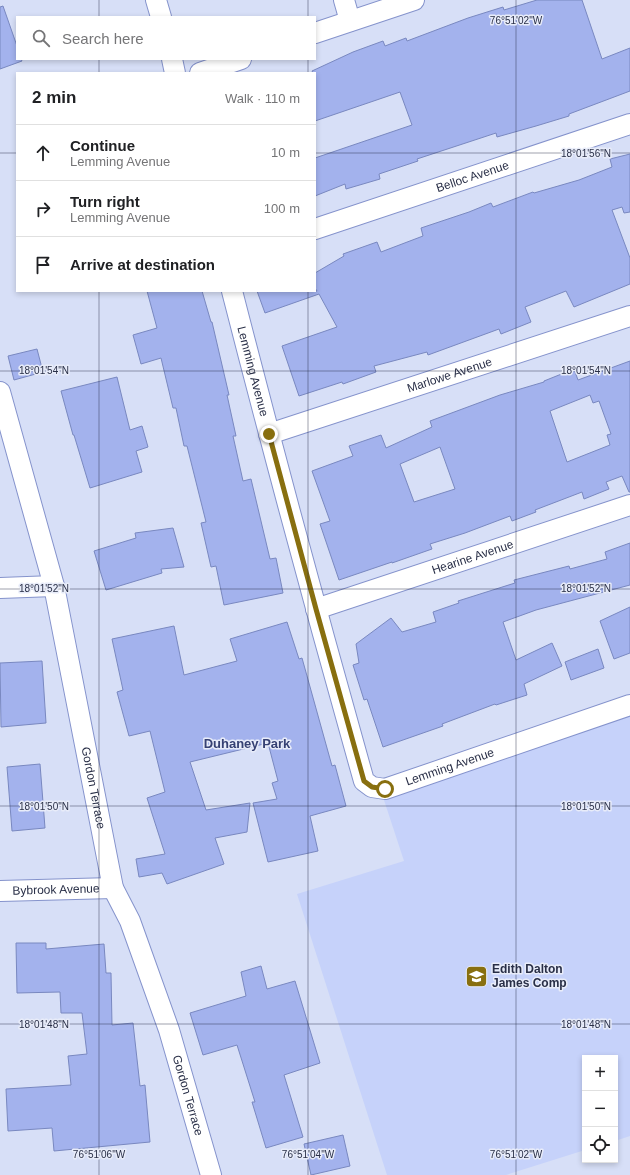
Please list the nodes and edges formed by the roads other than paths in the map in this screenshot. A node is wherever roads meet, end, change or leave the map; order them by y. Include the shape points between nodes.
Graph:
1 (156, 0) edge
2 (344, 0) edge
3 (414, 0) edge
4 (161, 16) edge
5 (350, 21) junction
6 (316, 33) edge
7 (172, 60) edge
8 (237, 60) edge
9 (175, 72) edge
10 (203, 72) edge
11 (630, 124) edge
12 (316, 229) edge
13 (232, 292) edge
14 (630, 316) edge
15 (0, 392) edge
16 (269, 434) junction
17 (630, 505) edge
18 (54, 586) junction
19 (0, 588) edge
20 (316, 609) junction
21 (630, 705) edge
22 (113, 888) junction
23 (0, 891) edge
24 (211, 1175) edge

1 - 4 street
2 - 5 street
3 - 5 street
5 - 6 street
7 - 9 street
8 - 10 street
11 - 12 street, Belloc Avenue
13 - 16 street, Lemming Avenue
14 - 16 street, Marlowe Avenue
15 - 18 street, Gordon Terrace
16 - 20 street, Lemming Avenue
17 - 20 street, Hearine Avenue
18 - 19 street
18 - 22 street, Gordon Terrace
20 - 21 street, Lemming Avenue via 364,781 372,787 385,789
22 - 23 street, Bybrook Avenue
22 - 24 street, Gordon Terrace via 130,921 169,1030

